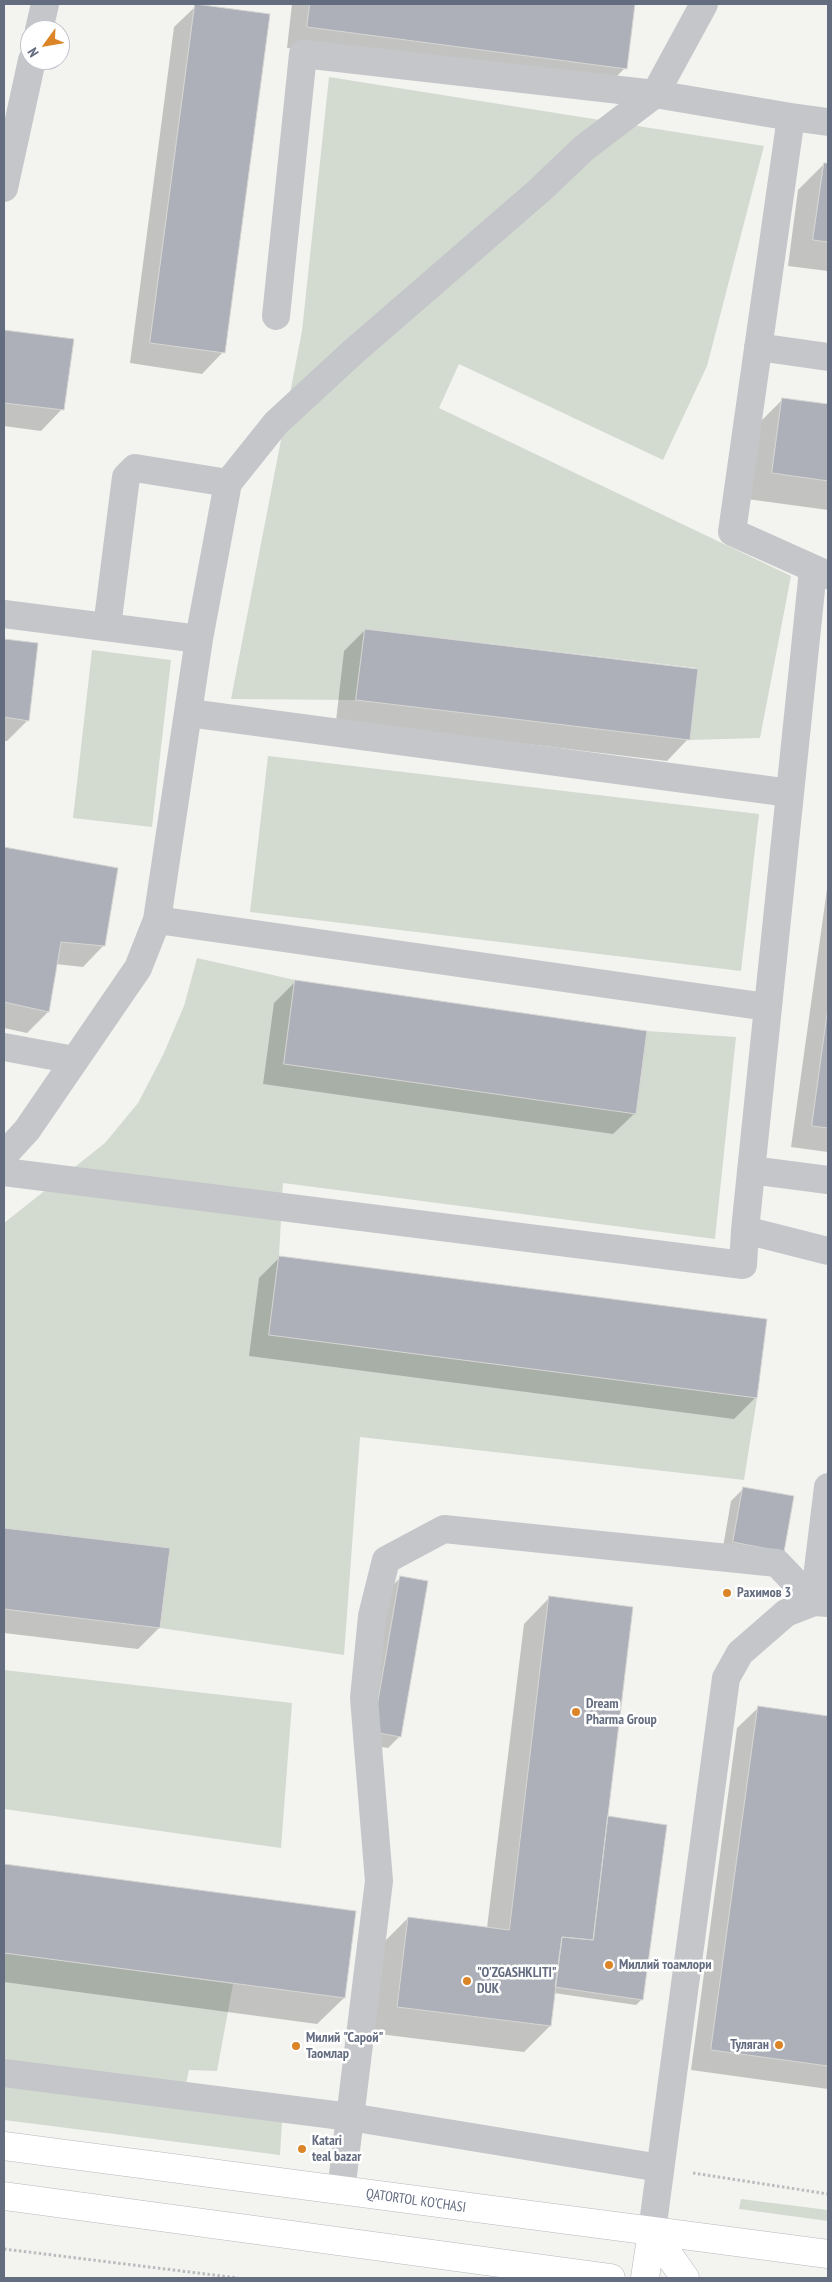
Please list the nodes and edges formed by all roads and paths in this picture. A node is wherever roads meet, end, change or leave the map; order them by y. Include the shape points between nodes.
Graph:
1 (45, 4) edge
2 (704, 4) edge
3 (41, 20) edge
4 (30, 70) edge
5 (655, 94) junction
6 (791, 117) junction
7 (828, 122) edge
8 (4, 188) edge
9 (276, 316) dead end
10 (758, 348) junction
11 (828, 357) edge
12 (228, 483) junction
13 (821, 573) edge
14 (4, 614) edge
15 (107, 627) junction
16 (199, 639) junction
17 (189, 714) junction
18 (790, 793) junction
19 (157, 920) junction
20 (767, 1007) junction
21 (4, 1047) edge
22 (74, 1060) junction
23 (4, 1155) edge
24 (751, 1170) junction
25 (4, 1172) edge
26 (828, 1180) edge
27 (744, 1230) junction
28 (828, 1250) edge
29 (828, 1487) edge
30 (821, 1602) edge
31 (4, 2073) edge
32 (350, 2117) junction
33 (4, 2146) edge
34 (660, 2168) junction
35 (341, 2190) junction
36 (828, 2194) edge
37 (4, 2196) edge
38 (652, 2231) junction
39 (697, 2237) junction
40 (4, 2248) edge
41 (828, 2254) edge
42 (238, 2278) edge
43 (611, 2278) edge
44 (645, 2278) edge
45 (685, 2278) edge
46 (694, 2278) edge

1 - 3 street
2 - 5 street
4 - 8 street
5 - 6 street
5 - 9 street via 303,54
5 - 12 street via 584,148 346,358 276,423
6 - 7 street
6 - 10 street
10 - 11 street
10 - 13 street via 732,532
12 - 15 street via 135,468 130,471 126,476
12 - 16 street
13 - 18 street
14 - 15 street
15 - 16 street
16 - 17 street
17 - 18 street
17 - 19 street
18 - 20 street
19 - 20 street
19 - 22 street via 138,968
20 - 24 street
21 - 22 street
22 - 23 street via 27,1130
24 - 26 street
24 - 27 street
25 - 27 street via 743,1266
27 - 28 street
29 - 30 street
30 - 32 street via 777,1563 444,1529 386,1560 372,1616 364,1698 379,1881
30 - 34 street via 786,1613 764,1630 740,1653 726,1678
31 - 32 street
32 - 34 street
32 - 35 street
33 - 35 main road, QATORTOL KO'CHASI
34 - 36 path
34 - 38 street
35 - 38 main road, QATORTOL KO'CHASI
37 - 43 main road
38 - 39 main road, QATORTOL KO'CHASI
38 - 44 main road
38 - 45 main road
39 - 41 main road, QATORTOL KO'CHASI
39 - 46 main road
40 - 42 path

